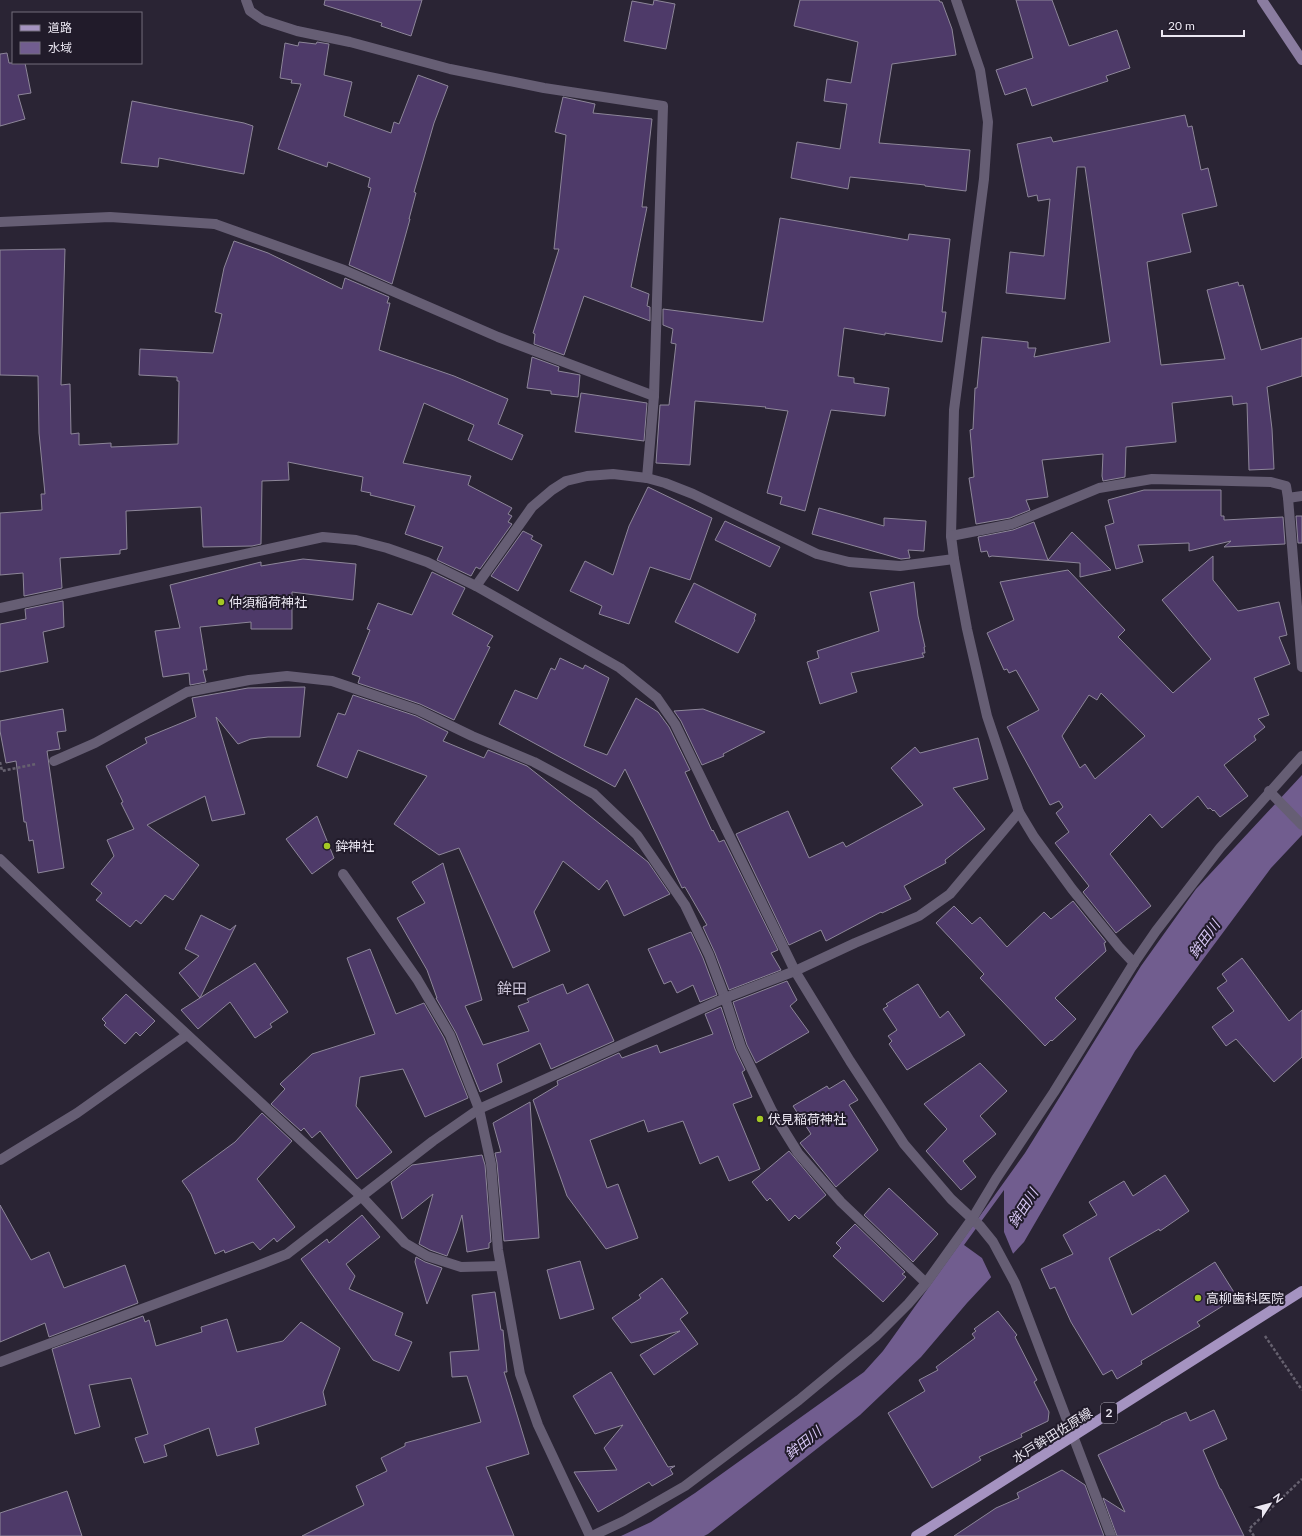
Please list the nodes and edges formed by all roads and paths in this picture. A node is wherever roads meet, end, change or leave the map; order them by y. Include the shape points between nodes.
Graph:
1 (246, 0) edge
2 (956, 0) edge
3 (1262, 0) edge
4 (1302, 60) edge
5 (0, 222) edge
6 (654, 396) junction
7 (647, 478) junction
8 (1302, 496) edge
9 (1288, 498) junction
10 (951, 536) junction
11 (954, 559) junction
12 (476, 586) junction
13 (0, 608) edge
14 (1302, 667) edge
15 (1302, 756) edge
16 (54, 761) joint
17 (0, 762) edge
18 (1273, 795) junction
19 (1019, 812) junction
20 (1302, 825) edge
21 (0, 859) edge
22 (343, 874) dead end
23 (1134, 964) junction
24 (795, 971) junction
25 (725, 998) junction
26 (187, 1034) junction
27 (479, 1109) junction
28 (0, 1160) edge
29 (362, 1197) junction
30 (972, 1219) junction
31 (500, 1266) junction
32 (926, 1283) junction
33 (1302, 1291) edge
34 (1255, 1321) junction
35 (0, 1362) edge
36 (1302, 1390) edge
37 (1074, 1436) junction
38 (1302, 1479) edge
39 (591, 1536) edge
40 (916, 1536) edge
41 (1111, 1536) edge
42 (1254, 1536) edge

1 - 6 street via 250,11 263,20 297,31 350,42 450,69 544,88 663,106
2 - 10 street via 980,70 988,122 984,179 954,410
3 - 4 street
5 - 6 street via 110,217 215,224 344,270 498,337
6 - 7 street
7 - 11 street via 693,494 817,554 849,562 900,566
7 - 12 street via 613,474 566,481 532,507
8 - 9 street
9 - 10 street via 1286,486 1271,482 1152,479 1099,488 1012,524
9 - 14 street
10 - 11 street
11 - 19 street via 987,716
12 - 13 street via 427,562 387,548 356,540 323,537
12 - 24 street via 620,668 657,698 675,724
15 - 18 street
16 - 17 path via 2,771
16 - 25 street via 95,743 187,692 249,680 287,676 332,681 418,710 534,762 594,794 637,835 685,905 709,955
18 - 20 street
18 - 23 street via 1210,860
19 - 23 street via 1072,889
19 - 24 street via 944,899 919,916
21 - 26 street
22 - 27 street via 417,980 450,1035
23 - 30 street
24 - 25 street
24 - 30 street via 904,1144 951,1199
25 - 27 street
25 - 32 street via 741,1047 772,1111 798,1153 841,1202
26 - 28 street via 77,1113
26 - 29 street
27 - 29 street via 433,1141
27 - 31 street via 491,1164
29 - 31 street via 405,1243 427,1256 461,1266
29 - 35 street via 287,1254
30 - 32 street
30 - 37 street via 994,1242 1015,1283
31 - 39 street via 520,1374 538,1425
32 - 39 street via 875,1337 685,1486 624,1521
33 - 34 main road, 水戸鉾田佐原線 / 2
34 - 36 path
34 - 37 main road, 水戸鉾田佐原線 / 2
37 - 40 main road, 水戸鉾田佐原線 / 2
37 - 41 street
38 - 42 path via 1249,1529

